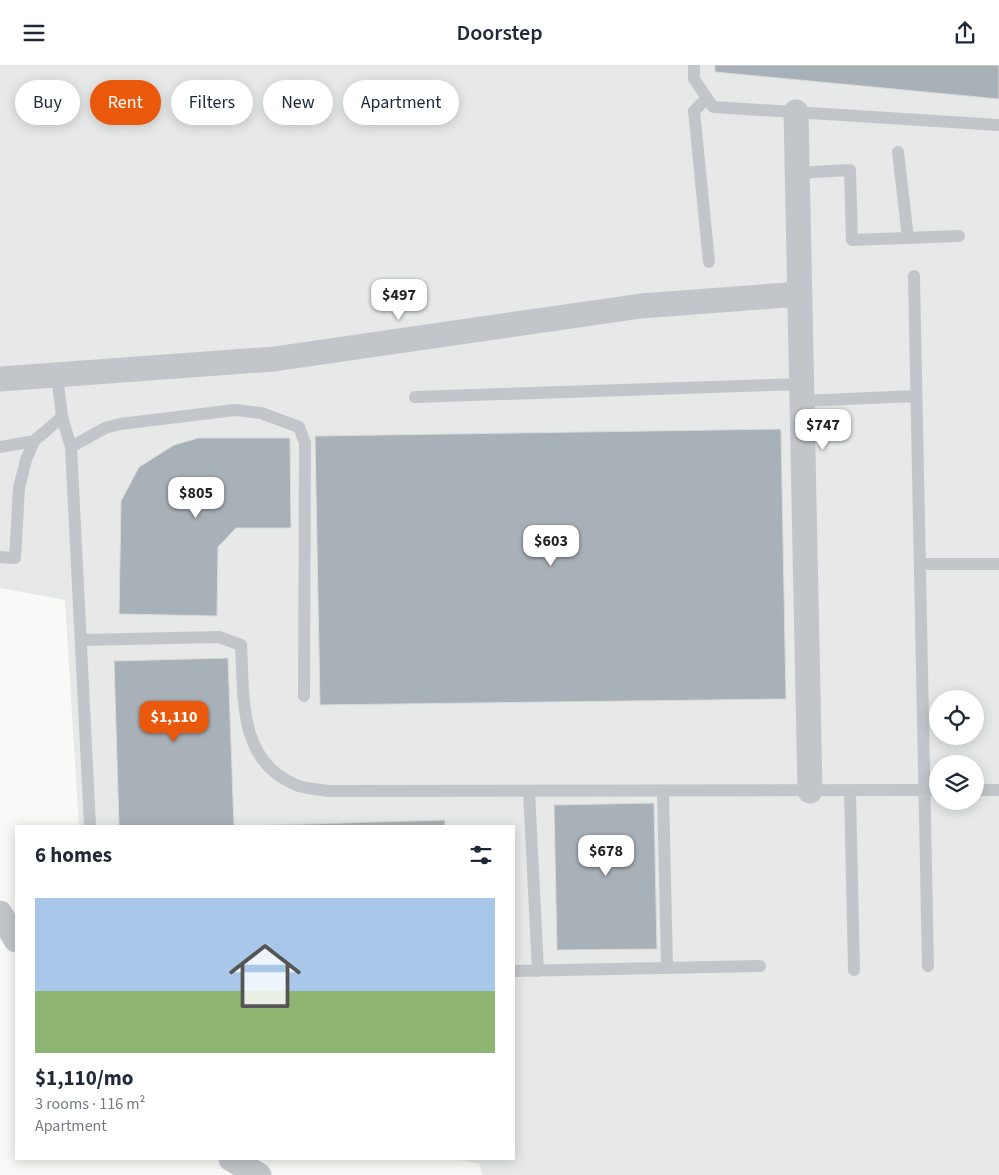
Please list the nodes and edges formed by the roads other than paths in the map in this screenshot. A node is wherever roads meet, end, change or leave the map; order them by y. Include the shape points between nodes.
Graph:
1 (694, 65) edge
2 (706, 98) junction
3 (796, 112) junction
4 (999, 125) edge
5 (898, 152) dead end
6 (797, 173) junction
7 (959, 236) dead end
8 (908, 238) junction
9 (709, 262) dead end
10 (914, 276) dead end
11 (800, 294) junction
12 (56, 375) junction
13 (0, 379) edge
14 (802, 392) junction
15 (916, 396) junction
16 (416, 397) dead end
17 (62, 417) junction
18 (34, 441) junction
19 (0, 447) edge
20 (71, 447) junction
21 (0, 557) edge
22 (920, 564) junction
23 (999, 564) edge
24 (81, 641) junction
25 (304, 696) dead end
26 (924, 790) junction
27 (929, 790) edge
28 (984, 790) edge
29 (999, 790) edge
30 (529, 791) junction
31 (663, 791) junction
32 (810, 791) junction
33 (850, 791) junction
34 (90, 825) edge
35 (0, 913) edge
36 (15, 938) edge
37 (760, 966) dead end
38 (928, 967) dead end
39 (667, 968) junction
40 (854, 970) dead end
41 (515, 971) edge
42 (538, 971) junction
43 (233, 1160) edge
44 (259, 1175) edge

1 - 2 lane via 694,79
2 - 3 lane via 713,107
2 - 9 lane via 694,111
3 - 4 lane
3 - 6 street
5 - 8 lane
6 - 8 lane via 850,171 852,240
6 - 11 street
7 - 8 lane
10 - 15 lane
11 - 12 street via 641,306 274,359
11 - 14 street
12 - 13 street
12 - 17 lane
14 - 15 lane
14 - 16 lane
14 - 32 street
15 - 22 lane
17 - 18 lane
17 - 20 lane
18 - 19 lane
18 - 21 lane via 18,487 15,558
20 - 24 lane
20 - 25 lane via 105,428 120,424 234,410 261,413 299,427 305,443
22 - 23 lane
22 - 26 lane
24 - 30 lane via 219,637 241,645 245,718 251,741 270,769 294,785 328,791
24 - 34 lane
26 - 27 lane
26 - 33 lane
26 - 38 lane
28 - 29 lane
30 - 31 lane
30 - 42 lane
31 - 32 lane
31 - 39 lane
32 - 33 lane
33 - 40 lane
35 - 36 street
37 - 39 lane
39 - 42 lane
41 - 42 lane
43 - 44 street

